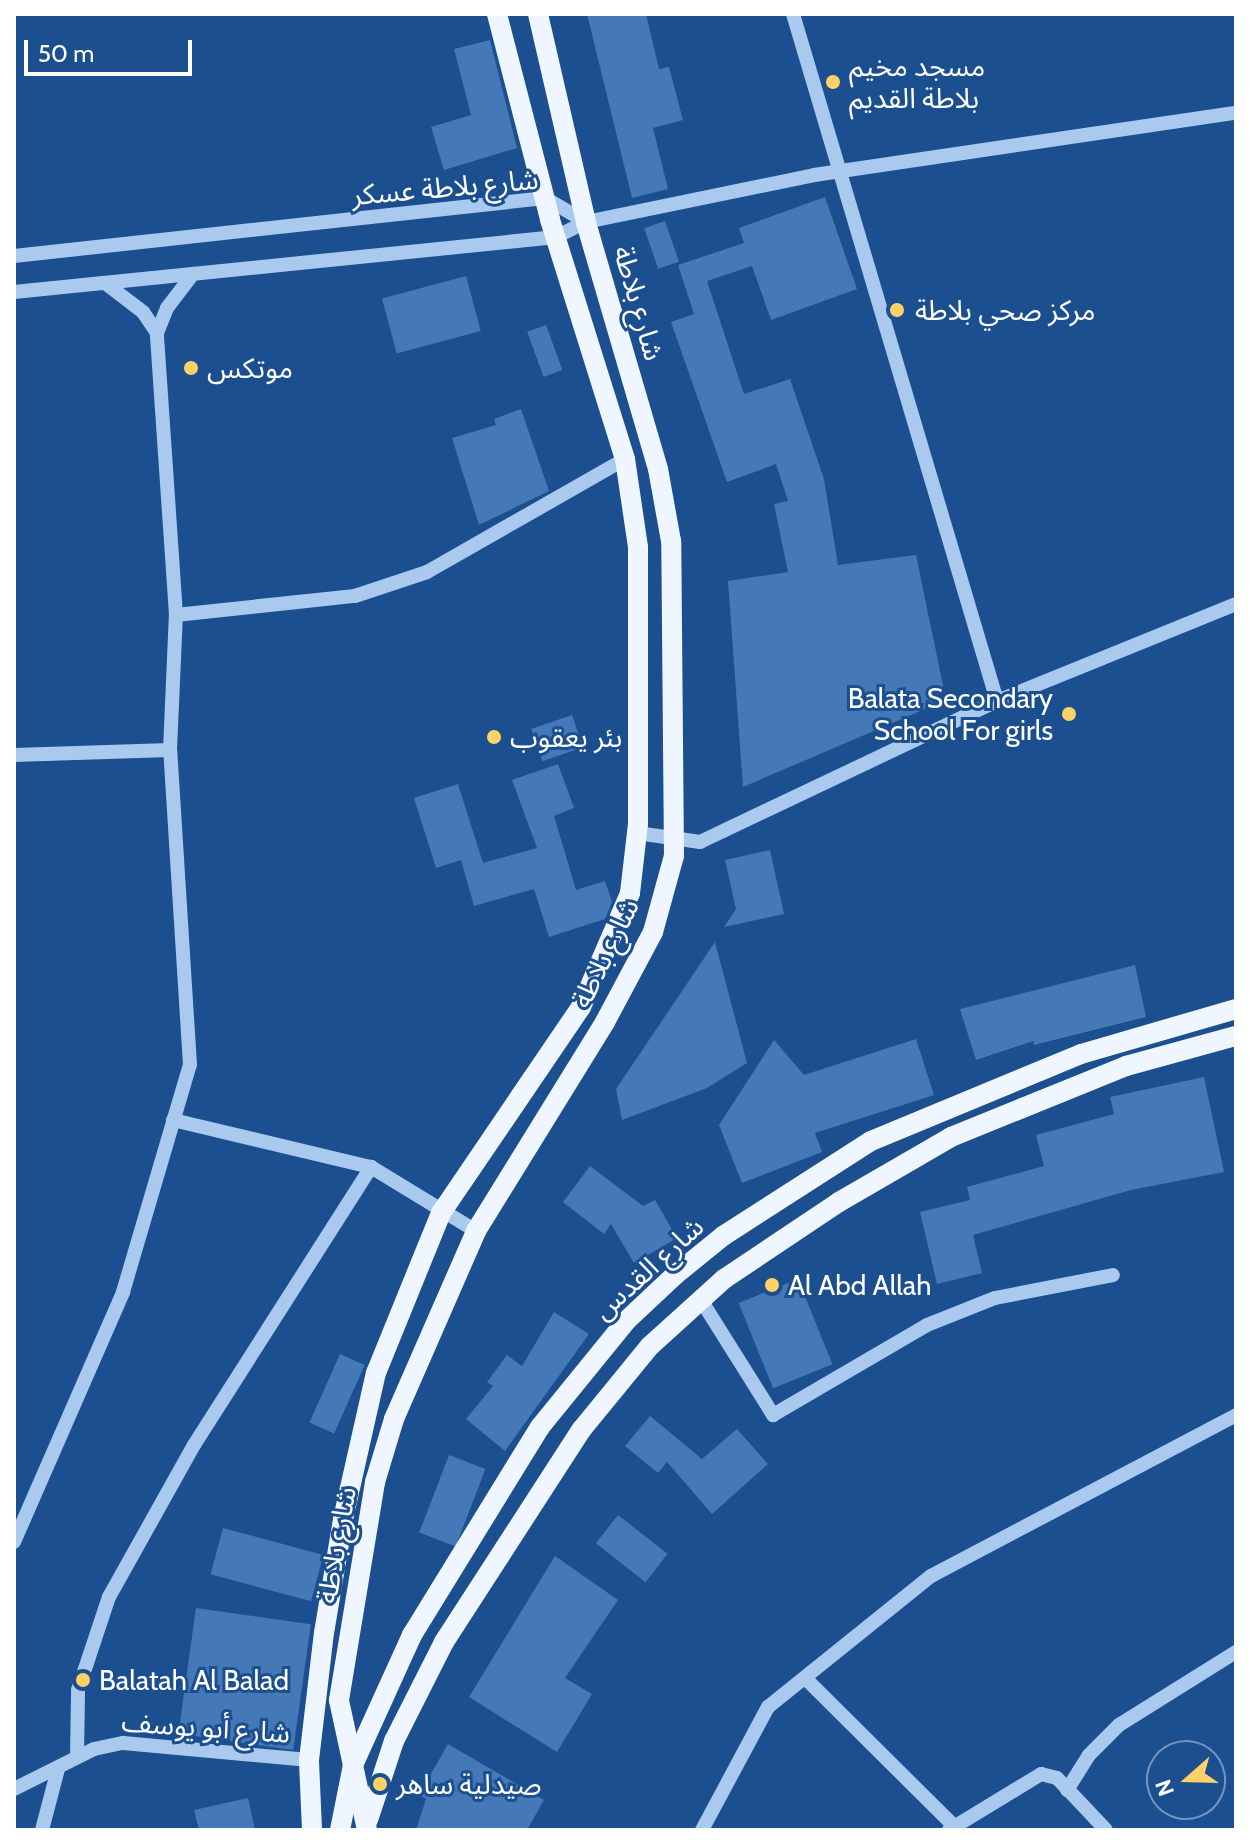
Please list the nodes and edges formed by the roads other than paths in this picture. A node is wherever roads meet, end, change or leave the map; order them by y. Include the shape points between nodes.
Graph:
1 (497, 14) edge
2 (538, 14) edge
3 (793, 14) edge
4 (1236, 113) edge
5 (841, 170) junction
6 (545, 198) junction
7 (586, 222) junction
8 (556, 237) junction
9 (14, 256) edge
10 (193, 274) junction
11 (105, 283) junction
12 (14, 292) edge
13 (157, 333) junction
14 (625, 459) junction
15 (1236, 604) edge
16 (176, 615) junction
17 (997, 701) junction
18 (170, 750) junction
19 (14, 755) edge
20 (637, 833) junction
21 (674, 841) junction
22 (1236, 1009) edge
23 (1236, 1036) edge
24 (173, 1120) junction
25 (371, 1167) junction
26 (441, 1213) junction
27 (476, 1231) junction
28 (1113, 1275) dead end
29 (701, 1300) junction
30 (1236, 1415) edge
31 (16, 1532) edge
32 (1236, 1652) edge
33 (805, 1678) junction
34 (77, 1757) junction
35 (309, 1760) junction
36 (58, 1769) junction
37 (355, 1772) junction
38 (14, 1789) edge
39 (1067, 1790) junction
40 (367, 1825) edge
41 (951, 1828) edge
42 (42, 1830) edge
43 (312, 1830) edge
44 (340, 1830) edge
45 (702, 1830) edge
46 (1106, 1830) edge

1 - 6 main road, شارع بلاطة
2 - 7 main road, شارع بلاطة
3 - 5 street
4 - 5 street
5 - 7 street
5 - 17 street
6 - 7 street, شارع بلاطة عسكر
6 - 8 main road, شارع بلاطة
6 - 9 street, شارع بلاطة عسكر
7 - 8 street
7 - 21 main road, شارع بلاطة via 658,469 671,541
8 - 10 street
8 - 14 main road, شارع بلاطة
10 - 11 street
10 - 13 street via 172,300
11 - 12 street
11 - 13 street via 143,312
13 - 16 street
14 - 16 street via 427,572 355,596
14 - 20 main road, شارع بلاطة via 638,547
15 - 17 street
16 - 18 street
17 - 21 street via 721,833 700,842
18 - 19 street
18 - 24 street via 190,1065
20 - 21 street
20 - 26 main road, شارع بلاطة via 630,893 581,1007
21 - 27 main road, شارع بلاطة via 653,932 605,1022
22 - 37 main road, شارع القدس via 1081,1054 871,1141 723,1236 675,1275 626,1321 540,1427 412,1635
23 - 29 main road via 1126,1066 951,1137 839,1202
24 - 25 street
24 - 31 street via 123,1292
25 - 26 street
25 - 34 street via 194,1445 109,1597 78,1690
26 - 27 street
26 - 35 main road, شارع بلاطة via 376,1373 359,1438
27 - 37 main road, شارع بلاطة via 423,1343 375,1482 339,1700
28 - 29 street via 995,1298 940,1320 773,1415
29 - 40 main road via 650,1346 582,1429 519,1521 444,1642 394,1741
30 - 33 street via 931,1576
32 - 39 street via 1119,1725 1089,1755
33 - 41 street
33 - 45 street via 768,1707
34 - 35 street, شارع أبو يوسف via 123,1743
34 - 36 street, شارع أبو يوسف
35 - 43 main road, شارع بلاطة
36 - 38 street, شارع أبو يوسف
36 - 42 street
37 - 40 main road, شارع بلاطة
37 - 44 main road, شارع القدس
39 - 41 street via 1057,1778 1041,1774
39 - 46 street

